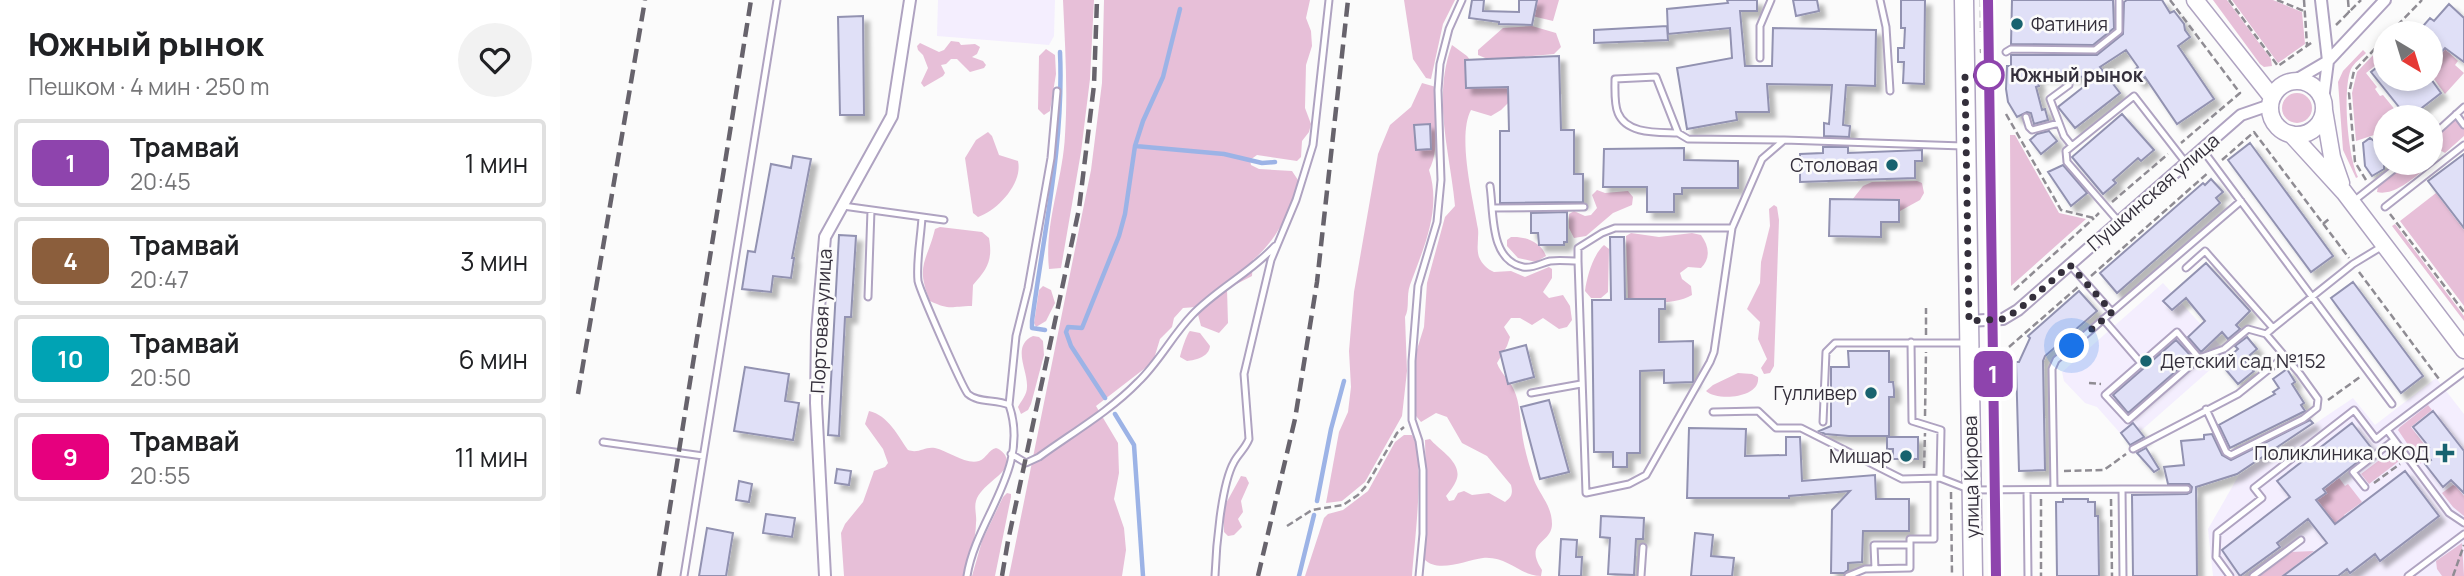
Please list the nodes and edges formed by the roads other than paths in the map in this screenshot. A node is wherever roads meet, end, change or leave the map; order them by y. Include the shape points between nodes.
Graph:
1 (777, 0) edge
2 (910, 0) edge
3 (1329, 0) edge
4 (1462, 0) edge
5 (1771, 0) edge
6 (1880, 0) edge
7 (1964, 0) edge
8 (2119, 0) edge
9 (2195, 0) edge
10 (2321, 0) edge
11 (2385, 0) edge
12 (2006, 52) road end
13 (1760, 58) dead end
14 (2328, 61) junction
15 (2294, 81) junction
16 (2069, 85) dead end
17 (1057, 91) dead end
18 (1890, 91) dead end
19 (2271, 101) junction
20 (2323, 105) junction
21 (2464, 107) edge
22 (2456, 114) junction
23 (2026, 117) dead end
24 (2059, 123) junction
25 (2443, 125) edge
26 (2464, 125) edge
27 (1678, 133) junction
28 (2291, 134) junction
29 (1784, 141) junction
30 (2464, 145) edge
31 (1966, 146) junction
32 (2072, 146) junction
33 (2203, 149) junction
34 (2186, 163) junction
35 (2383, 175) edge
36 (1490, 186) dead end
37 (2348, 197) junction
38 (2241, 201) junction
39 (842, 206) junction
40 (1584, 207) dead end
41 (2385, 207) dead end
42 (1493, 208) junction
43 (871, 210) junction
44 (922, 217) junction
45 (944, 220) dead end
46 (2119, 222) junction
47 (1732, 228) junction
48 (1278, 243) junction
49 (2384, 245) junction
50 (1578, 261) junction
51 (2070, 265) junction
52 (2186, 268) dead end
53 (2311, 296) junction
54 (869, 297) dead end
55 (2112, 312) junction
56 (2104, 319) junction
57 (1969, 321) junction
58 (2273, 328) junction
59 (2266, 334) junction
60 (1911, 342) junction
61 (1969, 343) junction
62 (2464, 348) edge
63 (2284, 357) junction
64 (2199, 358) junction
65 (2141, 363) junction
66 (2464, 372) edge
67 (1581, 384) junction
68 (1531, 393) dead end
69 (2392, 404) dead end
70 (1009, 405) junction
71 (2206, 409) junction
72 (1713, 412) dead end
73 (1823, 422) dead end
74 (2387, 430) junction
75 (2394, 440) junction
76 (603, 442) dead end
77 (2133, 449) road end
78 (1011, 454) junction
79 (703, 456) junction
80 (1937, 478) junction
81 (2365, 487) road end
82 (2027, 489) junction
83 (2054, 489) junction
84 (2122, 489) junction
85 (2187, 489) dead end
86 (1971, 490) junction
87 (2464, 523) edge
88 (2464, 534) edge
89 (2301, 540) dead end
90 (1910, 545) junction
91 (1643, 547) dead end
92 (1875, 569) junction
93 (684, 576) edge
94 (825, 576) edge
95 (967, 576) edge
96 (1215, 576) edge
97 (1419, 576) edge
98 (1641, 576) edge
99 (1848, 576) edge
100 (1973, 576) edge
101 (2028, 576) edge
102 (2123, 576) edge
103 (2230, 576) edge
104 (2253, 576) edge
105 (2408, 576) edge

1 - 79 lane
2 - 39 street, Портовая улица via 892,116
3 - 48 lane via 1312,145
4 - 97 lane via 1440,64 1441,180 1437,222 1418,286 1412,360 1412,420 1423,470
5 - 13 lane via 1760,26
6 - 18 lane
7 - 31 main road, улица Кирова
8 - 12 lane via 2119,31 2095,50
9 - 19 main road
10 - 14 street
11 - 14 street
14 - 15 street
14 - 20 street
15 - 19 main road via 2285,84
15 - 20 main road via 2312,85
16 - 24 lane via 2050,99
17 - 70 lane via 1051,158 1016,336
19 - 28 main road via 2270,113 2277,127
19 - 33 street, Пушкинская улица via 2241,115
20 - 28 main road via 2313,130
20 - 37 main road via 2332,157
21 - 22 lane
22 - 25 lane
22 - 26 lane
23 - 24 lane via 2032,130
24 - 32 lane
27 - 27 lane via 1656,77 1615,79 1617,111 1631,127
27 - 29 lane via 1688,139
28 - 37 main road
29 - 31 lane
29 - 47 lane via 1762,159
30 - 41 lane
31 - 57 main road, улица Кирова
32 - 34 lane via 2134,96
32 - 46 lane via 2066,151 2067,162
33 - 34 street, Пушкинская улица
33 - 38 lane
34 - 46 street, Пушкинская улица
35 - 37 lane
36 - 42 lane
37 - 49 main road
38 - 53 lane
38 - 55 lane
39 - 43 lane
39 - 94 street, Портовая улица via 825,236 817,332
40 - 42 lane
42 - 50 lane via 1501,252 1511,262 1525,267
43 - 44 lane
43 - 54 lane
44 - 45 lane
44 - 70 lane via 918,281 962,386 977,399
46 - 51 street, Пушкинская улица
47 - 50 lane via 1615,228 1578,248
47 - 67 lane via 1714,352 1640,480 1586,493
48 - 78 lane via 1191,316 1157,361 1114,403 1039,457 1026,463
48 - 96 lane via 1244,373 1249,439 1233,463 1225,491
49 - 53 lane
49 - 62 main road
50 - 67 lane
51 - 55 lane
51 - 57 street, Пушкинская улица via 2003,319
52 - 58 lane via 2205,251
53 - 58 lane
53 - 69 lane
55 - 56 lane
56 - 65 lane
56 - 83 lane via 2056,360 2052,369
57 - 61 main road, улица Кирова
58 - 59 lane
59 - 63 lane
59 - 64 lane via 2248,329 2224,349
60 - 61 lane
60 - 73 lane via 1835,343 1826,352
60 - 80 lane via 1912,421 1941,430
61 - 86 main road, улица Кирова
63 - 71 lane via 2238,394
63 - 71 lane via 2318,399 2317,408 2302,419 2231,455
64 - 65 lane via 2176,332
64 - 65 lane via 2127,420 2105,395
66 - 74 lane
67 - 68 lane
70 - 78 lane
71 - 77 lane
72 - 80 lane via 1758,411 1776,428 1801,428 1902,479
74 - 75 lane
74 - 103 lane via 2376,439 2354,410 2254,488 2262,498 2217,534 2216,557
75 - 81 lane via 2353,472
75 - 87 lane via 2449,513
76 - 79 lane
78 - 95 lane via 1008,475 975,544
79 - 93 lane
80 - 86 lane
80 - 90 lane via 1934,539 1910,539
82 - 83 lane
82 - 86 lane
82 - 101 lane
83 - 84 lane
84 - 85 lane
84 - 102 lane
86 - 100 main road, улица Кирова
88 - 105 lane
89 - 104 lane
90 - 92 lane via 1910,568
90 - 92 lane via 1874,545
91 - 98 lane
92 - 99 lane

